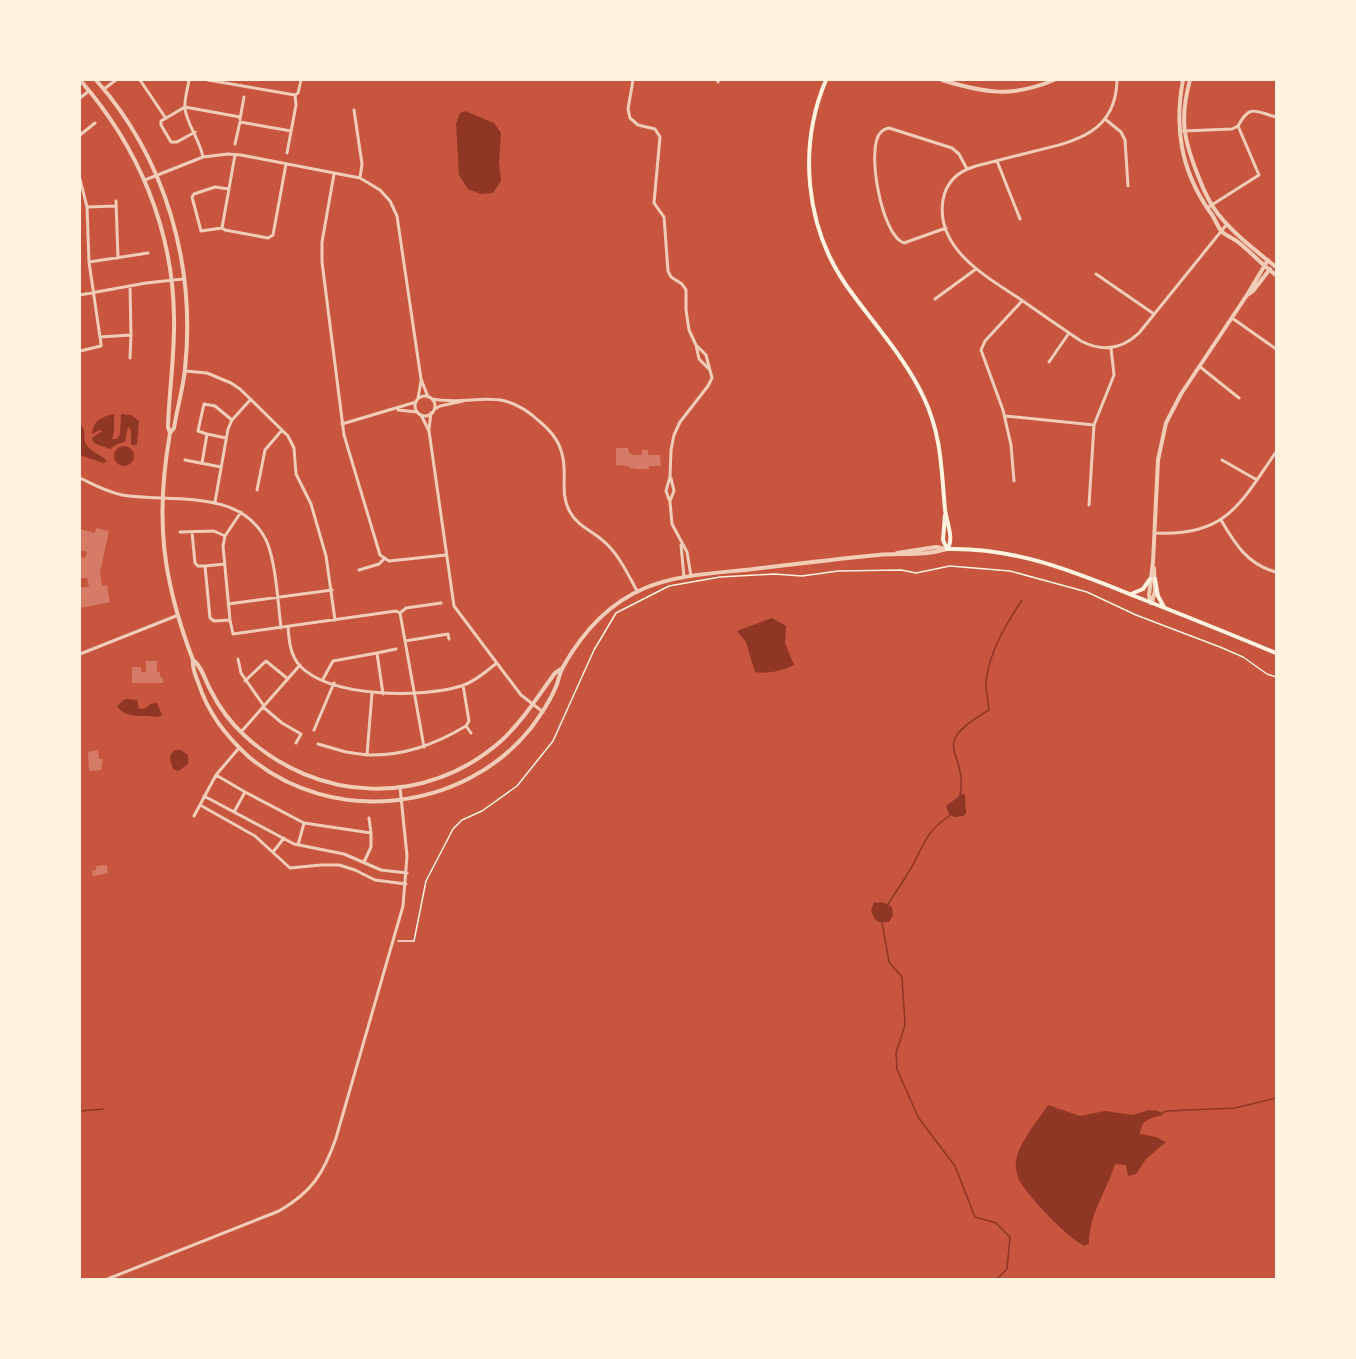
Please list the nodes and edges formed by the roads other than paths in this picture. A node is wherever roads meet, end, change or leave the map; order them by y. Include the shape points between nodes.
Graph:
1 (80, 80) edge
2 (96, 80) edge
3 (116, 80) edge
4 (140, 80) edge
5 (189, 80) edge
6 (208, 80) edge
7 (301, 80) edge
8 (633, 80) edge
9 (826, 80) edge
10 (942, 80) edge
11 (1054, 80) edge
12 (1117, 80) edge
13 (1183, 80) edge
14 (1190, 80) edge
15 (950, 81) edge
16 (104, 89) junction
17 (89, 91) junction
18 (296, 95) junction
19 (244, 97) dead end
20 (80, 98) edge
21 (185, 107) junction
22 (354, 110) dead end
23 (165, 117) junction
24 (1276, 117) edge
25 (1105, 119) junction
26 (240, 120) junction
27 (95, 123) dead end
28 (1238, 126) junction
29 (291, 131) junction
30 (1181, 131) junction
31 (195, 132) junction
32 (80, 135) edge
33 (236, 144) dead end
34 (287, 153) dead end
35 (235, 154) junction
36 (204, 157) junction
37 (997, 160) junction
38 (286, 164) junction
39 (967, 169) junction
40 (334, 173) junction
41 (156, 175) junction
42 (360, 178) junction
43 (80, 179) edge
44 (145, 180) junction
45 (1128, 186) dead end
46 (229, 189) junction
47 (1209, 206) junction
48 (87, 207) junction
49 (1020, 219) dead end
50 (1227, 224) junction
51 (222, 228) junction
52 (946, 228) junction
53 (1221, 231) junction
54 (148, 253) dead end
55 (118, 258) junction
56 (1268, 260) junction
57 (89, 262) junction
58 (1264, 266) junction
59 (1275, 266) edge
60 (976, 269) junction
61 (1269, 270) junction
62 (1096, 274) dead end
63 (1276, 275) edge
64 (185, 279) junction
65 (172, 280) junction
66 (130, 286) junction
67 (93, 292) junction
68 (80, 294) edge
69 (1247, 295) junction
70 (935, 299) dead end
71 (1022, 300) junction
72 (1154, 314) junction
73 (1232, 318) junction
74 (1069, 333) junction
75 (131, 335) junction
76 (100, 337) junction
77 (696, 345) junction
78 (1111, 348) junction
79 (1276, 349) edge
80 (80, 351) edge
81 (130, 358) dead end
82 (1049, 362) dead end
83 (1199, 366) junction
84 (184, 370) junction
85 (710, 370) junction
86 (421, 380) junction
87 (430, 398) junction
88 (1239, 398) dead end
89 (251, 399) junction
90 (464, 400) junction
91 (417, 401) junction
92 (396, 410) junction
93 (432, 412) junction
94 (419, 413) junction
95 (1005, 416) junction
96 (232, 420) junction
97 (342, 424) junction
98 (1094, 425) junction
99 (282, 430) junction
100 (429, 431) junction
101 (170, 433) junction
102 (207, 434) junction
103 (226, 438) junction
104 (1276, 452) edge
105 (184, 460) dead end
106 (1222, 460) dead end
107 (202, 463) junction
108 (221, 467) junction
109 (670, 477) junction
110 (80, 478) edge
111 (1257, 480) junction
112 (1014, 481) dead end
113 (257, 490) dead end
114 (162, 499) junction
115 (215, 502) junction
116 (670, 502) junction
117 (1089, 505) dead end
118 (241, 512) junction
119 (1221, 520) junction
120 (180, 532) dead end
121 (192, 532) junction
122 (1155, 533) junction
123 (225, 536) junction
124 (681, 544) junction
125 (947, 549) junction
126 (446, 555) junction
127 (384, 559) junction
128 (225, 564) junction
129 (205, 566) junction
130 (359, 570) dead end
131 (1276, 572) edge
132 (691, 576) junction
133 (684, 577) junction
134 (1153, 579) junction
135 (332, 591) junction
136 (637, 591) junction
137 (1130, 594) junction
138 (277, 598) junction
139 (441, 603) dead end
140 (1151, 603) junction
141 (228, 604) junction
142 (1165, 608) junction
143 (400, 613) junction
144 (176, 616) junction
145 (230, 620) junction
146 (335, 620) junction
147 (288, 627) junction
148 (281, 628) junction
149 (449, 639) dead end
150 (405, 640) junction
151 (396, 649) dead end
152 (377, 653) junction
153 (1276, 653) edge
154 (80, 654) edge
155 (238, 659) dead end
156 (193, 660) junction
157 (497, 663) junction
158 (300, 665) junction
159 (562, 669) junction
160 (288, 679) junction
161 (323, 679) junction
162 (245, 681) junction
163 (334, 683) junction
164 (463, 685) junction
165 (372, 693) junction
166 (412, 693) junction
167 (383, 694) junction
168 (532, 704) junction
169 (264, 707) junction
170 (543, 712) junction
171 (465, 726) junction
172 (315, 730) dead end
173 (241, 732) junction
174 (471, 733) dead end
175 (297, 744) dead end
176 (318, 744) dead end
177 (424, 747) junction
178 (239, 748) junction
179 (367, 755) junction
180 (216, 775) junction
181 (400, 787) junction
182 (245, 792) junction
183 (204, 796) junction
184 (402, 800) junction
185 (200, 805) junction
186 (234, 812) junction
187 (194, 816) dead end
188 (369, 818) dead end
189 (304, 823) junction
190 (371, 833) junction
191 (284, 838) junction
192 (298, 845) junction
193 (273, 852) junction
194 (363, 862) junction
195 (407, 873) junction
196 (406, 884) junction
197 (105, 1280) edge

1 - 17 street
2 - 16 street
3 - 16 street
4 - 23 street
5 - 21 street
6 - 18 street
7 - 18 street
8 - 77 street via 630,118 638,125 655,129 660,137 654,203 664,217 668,271 686,290 686,320
9 - 125 main road via 809,147 816,218 844,282 906,365 931,413 943,464 943,543
10 - 15 street
11 - 15 street via 1025,91 997,93
12 - 25 street via 1115,98
13 - 30 street via 1179,103
14 - 30 street
16 - 41 street via 137,136
17 - 20 street
17 - 44 street via 120,133
18 - 29 street
19 - 26 street
21 - 23 street
21 - 26 street
21 - 31 street
22 - 42 street via 362,164
23 - 31 street via 160,125 171,142
24 - 28 street via 1251,111
25 - 37 street via 1077,141
25 - 45 street via 1125,140
26 - 29 street
26 - 33 street
27 - 32 street
28 - 30 street
28 - 47 street via 1259,175
29 - 34 street
30 - 47 street
30 - 47 street via 1186,166
31 - 36 street
35 - 36 street
35 - 38 street
35 - 46 street
36 - 41 street
37 - 39 street
37 - 49 street
38 - 40 street
38 - 51 street via 272,237
39 - 52 street via 952,180 944,196
39 - 52 street via 959,154 949,147 889,128 878,135 876,180 895,237 904,243
40 - 42 street
40 - 97 street via 322,252
41 - 44 street
41 - 64 street via 174,226
42 - 86 street via 383,192 397,216
43 - 48 street
44 - 65 street via 162,230
46 - 51 street
46 - 51 street via 210,188 192,197 201,231
47 - 50 street
47 - 53 street
48 - 55 street via 116,203
48 - 57 street via 85,245
50 - 53 street
50 - 56 street
52 - 60 street via 960,253
53 - 58 street
53 - 72 street
54 - 55 street
55 - 57 street
56 - 58 street
56 - 59 street
57 - 67 street
58 - 61 street
58 - 69 street
59 - 61 street
60 - 70 street
60 - 71 street
61 - 63 street
61 - 69 street
62 - 72 street
64 - 65 street
64 - 84 street
65 - 66 street
65 - 101 street
66 - 67 street
66 - 75 street
67 - 68 street
67 - 76 street
69 - 73 street
71 - 74 street
71 - 95 street via 981,350
72 - 78 street via 1132,339
73 - 79 street
73 - 83 street
74 - 78 street via 1091,346
74 - 82 street
75 - 76 street
75 - 81 street
76 - 80 street via 100,346
77 - 85 street via 706,355
77 - 85 street via 699,359
78 - 98 street via 1114,375
83 - 88 street
83 - 122 street via 1172,408 1162,439
84 - 89 street via 221,378
84 - 101 street
85 - 109 street via 710,383 674,435
86 - 87 street
86 - 91 street
87 - 90 street
87 - 91 street via 423,396
87 - 93 street via 434,403
89 - 96 street
89 - 99 street
90 - 93 street
90 - 136 street via 493,398 513,403 531,413 552,434 562,454 563,492 571,514 611,550
91 - 92 street
91 - 94 street
92 - 94 street
92 - 97 street
93 - 94 street
93 - 100 street
94 - 100 street
95 - 98 street
95 - 112 street
96 - 102 street via 215,406 204,404 198,431
96 - 103 street
97 - 127 street via 378,551
98 - 117 street
99 - 113 street via 265,450
99 - 135 street via 293,444 296,474 311,504
100 - 126 street
101 - 114 street
102 - 103 street
102 - 107 street
103 - 108 street
104 - 111 street
105 - 107 street
106 - 111 street
107 - 108 street
108 - 115 street
109 - 116 street via 674,491
109 - 116 street via 666,491
110 - 114 street via 117,494
111 - 119 street via 1238,506
114 - 115 street
114 - 144 street via 165,566
115 - 118 street
116 - 124 street via 672,524
118 - 123 street
118 - 138 street via 258,527 267,542
119 - 122 street via 1193,532
119 - 131 street via 1247,557
120 - 121 street
121 - 123 street via 214,531
121 - 129 street via 195,563
122 - 134 street
123 - 128 street
124 - 132 street via 687,552
124 - 133 street
125 - 132 street
125 - 137 main road via 976,549 1037,560
126 - 127 street
126 - 157 street via 454,606
127 - 130 street
128 - 129 street
128 - 141 street
129 - 145 street via 210,618
132 - 133 street
133 - 136 street
134 - 137 main road
134 - 140 street
134 - 142 main road
135 - 138 street
135 - 146 street
136 - 159 street via 596,621
137 - 140 main road
138 - 141 street
138 - 148 street
139 - 143 street via 406,608
140 - 142 main road
141 - 145 street
142 - 153 main road
143 - 146 street
143 - 150 street
144 - 154 street
144 - 156 street
145 - 148 street via 233,634
146 - 147 street
147 - 148 street
147 - 158 street via 291,650
149 - 150 street via 448,634
150 - 166 street
151 - 152 street
152 - 161 street via 333,661
152 - 167 street
155 - 162 street
156 - 173 street via 220,706
156 - 178 street via 209,710
157 - 164 street
157 - 168 street
158 - 160 street
158 - 161 street
159 - 168 street
159 - 170 street
160 - 162 street via 266,661
160 - 169 street
161 - 163 street
162 - 169 street
163 - 165 street
163 - 172 street
164 - 166 street
164 - 171 street via 469,721
165 - 167 street
165 - 179 street
166 - 167 street
166 - 177 street
168 - 170 street
168 - 181 street via 500,742 467,765 430,781
169 - 173 street
169 - 175 street via 301,734
170 - 184 street via 515,745 482,771 443,790
171 - 174 street
171 - 177 street
173 - 181 street via 275,760 315,779 357,788
176 - 179 street
177 - 179 street
178 - 180 street
178 - 184 street via 274,774 313,792 355,801
180 - 182 street
180 - 183 street
181 - 184 street
182 - 186 street
182 - 189 street
183 - 185 street
183 - 186 street
184 - 195 street
185 - 187 street
185 - 193 street via 255,836
186 - 191 street
188 - 190 street
189 - 190 street
189 - 192 street
190 - 194 street via 371,847
191 - 192 street
191 - 193 street
192 - 194 street via 338,852
193 - 196 street via 290,868 339,865 375,880
194 - 195 street via 381,870
195 - 196 street
196 - 197 street via 336,1138 318,1179 279,1211

